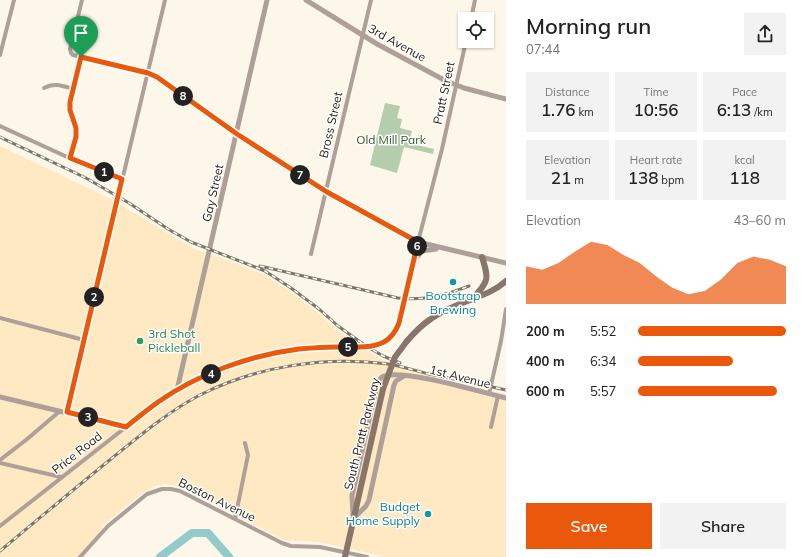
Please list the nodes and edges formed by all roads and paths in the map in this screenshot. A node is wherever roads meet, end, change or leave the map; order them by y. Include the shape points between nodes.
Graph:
1 (14, 0) edge
2 (82, 0) edge
3 (165, 0) edge
4 (267, 0) edge
5 (306, 0) edge
6 (371, 0) edge
7 (475, 0) edge
8 (472, 12) edge
9 (362, 35) junction
10 (464, 48) edge
11 (0, 55) edge
12 (81, 57) junction
13 (148, 73) junction
14 (455, 85) junction
15 (44, 88) dead end
16 (73, 89) junction
17 (506, 99) edge
18 (0, 126) edge
19 (237, 134) junction
20 (70, 158) junction
21 (122, 179) junction
22 (327, 192) junction
23 (418, 242) junction
24 (442, 248) junction
25 (311, 254) dead end
26 (482, 257) junction
27 (506, 263) edge
28 (412, 266) junction
29 (506, 282) edge
30 (471, 300) junction
31 (506, 309) edge
32 (0, 318) edge
33 (394, 334) joint
34 (84, 340) junction
35 (409, 375) junction
36 (177, 390) junction
37 (489, 394) junction
38 (498, 396) junction
39 (0, 397) edge
40 (506, 398) edge
41 (60, 411) junction
42 (67, 412) junction
43 (126, 427) junction
44 (491, 427) dead end
45 (246, 443) dead end
46 (0, 461) edge
47 (62, 477) junction
48 (353, 518) junction
49 (235, 519) junction
50 (0, 526) edge
51 (345, 555) edge
52 (80, 557) edge
53 (367, 557) edge

1 - 11 street
2 - 12 street via 70,49 73,56
3 - 13 street
4 - 19 street, Gay Street
5 - 9 street, 3rd Avenue
6 - 9 street, Bross Street
7 - 8 street
9 - 14 street, 3rd Avenue
9 - 22 street, Bross Street
10 - 14 street, Pratt Street
12 - 13 street
12 - 16 street
13 - 19 street
13 - 21 street
14 - 17 street, 3rd Avenue
14 - 23 street, Pratt Street via 442,149
15 - 16 street via 56,84
16 - 20 street via 70,110 76,137
18 - 20 street
19 - 22 street
19 - 36 street, Gay Street
20 - 21 street
21 - 34 street
22 - 23 street
22 - 25 street, Bross Street
23 - 24 street
23 - 28 street, Pratt Street
24 - 26 street
24 - 28 street via 422,251
26 - 27 street
26 - 30 main road via 486,281
28 - 33 street, Pratt Street via 399,323
29 - 30 main road, South Pratt Parkway via 491,292
30 - 48 main road, South Pratt Parkway, bridge via 426,322 395,356 383,389
31 - 37 street
32 - 34 street
33 - 36 street, Price Road via 384,342 366,346 299,349 256,358 209,374
34 - 42 street
35 - 37 street, 1st Avenue
35 - 48 street via 396,381 369,500
35 - 48 street, 1st Avenue via 386,375 378,384 352,496
36 - 43 street, Price Road via 157,402
37 - 38 street, 1st Avenue
38 - 40 street, 1st Avenue
38 - 44 street
39 - 41 street
41 - 42 street
41 - 46 street
42 - 43 street
43 - 47 street, Price Road
45 - 49 street via 248,455
46 - 47 street
47 - 50 street, Price Road
48 - 51 main road, South Pratt Parkway
49 - 51 street, Boston Avenue via 282,544 320,547
49 - 52 street, Boston Avenue via 180,491 165,488 156,490 108,526
51 - 53 street, Boston Avenue

